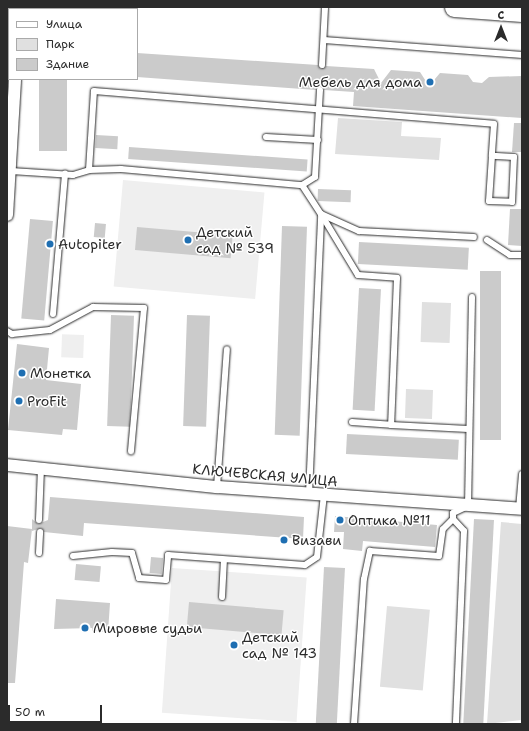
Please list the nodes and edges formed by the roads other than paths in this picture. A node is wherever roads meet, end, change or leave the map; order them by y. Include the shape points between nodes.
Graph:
1 (325, 7) edge
2 (454, 7) edge
3 (522, 12) edge
4 (324, 40) junction
5 (522, 55) edge
6 (322, 66) dead end
7 (15, 80) edge
8 (320, 90) dead end
9 (319, 110) junction
10 (266, 137) dead end
11 (318, 140) junction
12 (10, 149) edge
13 (492, 156) junction
14 (88, 170) junction
15 (11, 171) junction
16 (65, 174) junction
17 (302, 185) junction
18 (8, 200) edge
19 (321, 214) junction
20 (7, 215) edge
21 (474, 237) dead end
22 (486, 240) dead end
23 (522, 255) edge
24 (472, 297) dead end
25 (53, 314) dead end
26 (7, 331) edge
27 (227, 349) dead end
28 (352, 422) dead end
29 (391, 425) junction
30 (468, 429) junction
31 (131, 451) dead end
32 (7, 465) edge
33 (41, 467) junction
34 (522, 474) edge
35 (217, 487) junction
36 (309, 494) junction
37 (324, 495) junction
38 (468, 506) junction
39 (520, 509) edge
40 (453, 519) junction
41 (39, 520) dead end
42 (40, 532) dead end
43 (39, 553) dead end
44 (73, 556) dead end
45 (224, 560) junction
46 (222, 597) dead end
47 (354, 724) edge
48 (456, 724) edge

1 - 4 lane
2 - 3 main road
4 - 5 lane
4 - 6 lane
7 - 12 street
8 - 9 lane
9 - 11 lane
9 - 13 lane via 494,124
9 - 14 lane via 94,91
10 - 11 lane
11 - 17 lane via 316,177
12 - 15 street
13 - 13 lane via 489,201 512,202 514,157
14 - 16 lane
14 - 17 lane via 121,169
15 - 16 lane
15 - 18 street
16 - 25 lane
17 - 19 lane
18 - 20 street
19 - 21 lane via 359,231
19 - 29 lane via 358,275 397,278
19 - 36 lane
22 - 23 lane via 510,254
24 - 30 lane
26 - 31 lane via 12,334 50,330 93,307 144,308
27 - 35 lane
28 - 29 lane
29 - 30 lane
30 - 38 lane
32 - 33 street, КЛЮЧЕВСКАЯ УЛИЦА
33 - 35 street, КЛЮЧЕВСКАЯ УЛИЦА
33 - 41 lane
34 - 39 lane
35 - 36 street, КЛЮЧЕВСКАЯ УЛИЦА
36 - 37 street, КЛЮЧЕВСКАЯ УЛИЦА
37 - 38 street, КЛЮЧЕВСКАЯ УЛИЦА
37 - 45 lane via 317,556 305,565
38 - 39 street, КЛЮЧЕВСКАЯ УЛИЦА
38 - 40 lane via 453,513
40 - 47 lane via 443,529 439,556 370,552 364,579
40 - 48 lane via 464,531
42 - 43 lane
44 - 45 lane via 112,552 132,553 139,578 166,580 168,556
45 - 46 lane

